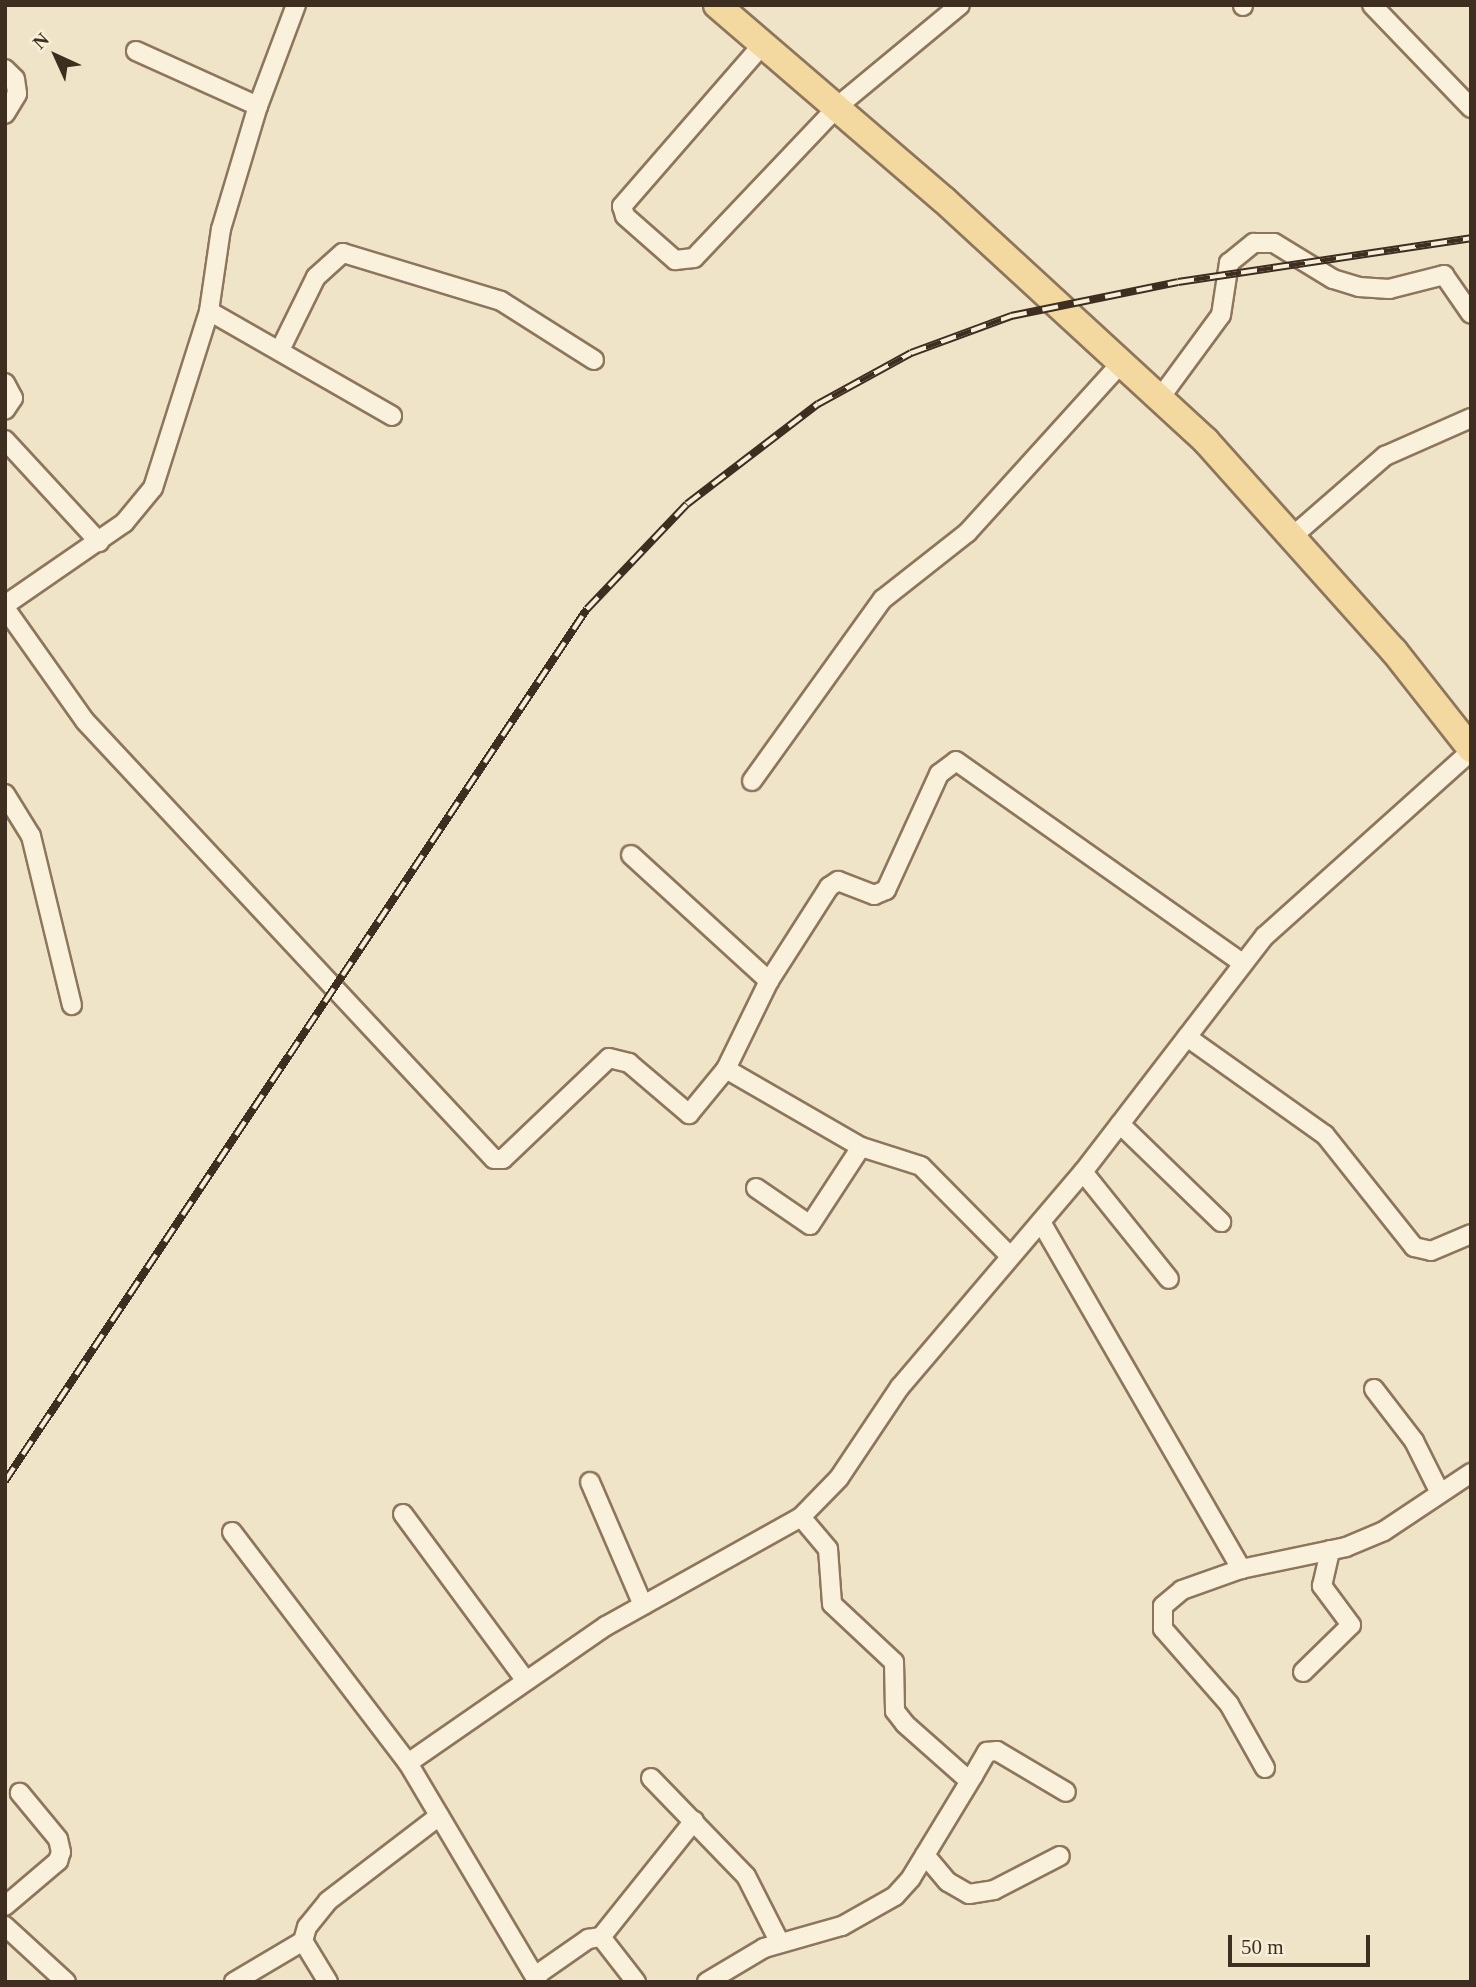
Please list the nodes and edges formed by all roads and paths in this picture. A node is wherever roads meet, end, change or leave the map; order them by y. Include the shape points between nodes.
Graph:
1 (296, 5) edge
2 (717, 5) edge
3 (960, 5) edge
4 (1372, 5) edge
5 (763, 44) junction
6 (136, 51) dead end
7 (5, 69) edge
8 (258, 106) junction
9 (838, 106) junction
10 (1471, 107) edge
11 (5, 114) edge
12 (209, 311) junction
13 (1471, 314) edge
14 (281, 348) junction
15 (594, 360) dead end
16 (1122, 362) junction
17 (5, 383) edge
18 (1160, 398) junction
19 (5, 410) edge
20 (392, 416) dead end
21 (1471, 418) edge
22 (5, 440) edge
23 (1294, 535) junction
24 (99, 542) junction
25 (5, 607) edge
26 (1469, 742) edge
27 (752, 780) dead end
28 (5, 794) edge
29 (631, 855) dead end
30 (1242, 963) junction
31 (769, 981) junction
32 (72, 1005) dead end
33 (1187, 1037) junction
34 (726, 1069) junction
35 (1120, 1124) junction
36 (861, 1147) junction
37 (1083, 1172) junction
38 (756, 1188) dead end
39 (1041, 1222) junction
40 (1221, 1222) dead end
41 (1471, 1234) edge
42 (1009, 1255) junction
43 (1169, 1279) dead end
44 (1374, 1389) dead end
45 (1471, 1473) edge
46 (590, 1482) dead end
47 (1440, 1493) junction
48 (403, 1514) dead end
49 (801, 1517) junction
50 (232, 1532) dead end
51 (1330, 1550) junction
52 (1241, 1569) junction
53 (643, 1605) junction
54 (1303, 1672) dead end
55 (526, 1681) junction
56 (408, 1763) junction
57 (1265, 1768) dead end
58 (972, 1776) junction
59 (651, 1778) dead end
60 (1066, 1792) dead end
61 (20, 1793) dead end
62 (439, 1816) junction
63 (694, 1821) junction
64 (925, 1855) junction
65 (1060, 1856) dead end
66 (5, 1906) edge
67 (5, 1926) edge
68 (601, 1937) junction
69 (303, 1941) junction
70 (780, 1943) junction
71 (536, 1979) edge
72 (66, 1982) edge
73 (234, 1982) edge
74 (328, 1982) edge
75 (636, 1982) edge
76 (707, 1982) edge

1 - 8 street
2 - 5 main road
3 - 9 street
4 - 10 street
5 - 9 main road
5 - 9 street via 622,206 625,216 675,260 694,258
6 - 8 street
7 - 11 street via 15,79 17,94
8 - 12 street via 221,229
9 - 16 main road
12 - 14 street
12 - 24 street via 153,488 136,513
13 - 18 street via 1444,275 1389,289 1359,287 1333,279 1274,243 1254,243 1229,264 1221,315
14 - 15 street via 316,277 343,253 501,301
14 - 20 street
16 - 18 main road
16 - 27 street via 967,533 883,599
17 - 19 street via 13,398
18 - 23 main road
21 - 23 street via 1385,456
22 - 24 street
23 - 26 main road
24 - 25 street
25 - 34 street via 85,721 494,1159 503,1159 609,1058 629,1063 689,1114
26 - 30 street
28 - 32 street via 31,836
29 - 31 street
30 - 31 street via 953,760 939,774 891,885 874,895 835,882
30 - 33 street
31 - 34 street
33 - 35 street
33 - 41 street via 1325,1135 1414,1247 1431,1251
34 - 36 street
35 - 37 street
35 - 40 street
36 - 38 street via 810,1225
36 - 42 street via 920,1166
37 - 39 street
37 - 43 street
39 - 42 street
39 - 52 street
42 - 49 street via 897,1391 846,1469
44 - 47 street via 1415,1441
45 - 47 street
46 - 53 street
47 - 51 street via 1384,1531
48 - 55 street
49 - 53 street
49 - 58 street via 828,1549 832,1604 894,1662 895,1712 957,1772
50 - 56 street
51 - 52 street
51 - 54 street via 1322,1586 1351,1625
52 - 57 street via 1174,1594 1161,1618 1163,1629 1229,1704
53 - 55 street
55 - 56 street
56 - 62 street
58 - 60 street via 982,1756 997,1751
58 - 64 street
59 - 63 street
61 - 66 street via 58,1839 61,1852
62 - 69 street via 328,1901 307,1927
62 - 71 street
63 - 68 street
63 - 70 street via 746,1877
64 - 65 street via 948,1882 969,1895 994,1890
64 - 70 street via 912,1878 874,1911
67 - 72 street
68 - 71 street via 588,1939
68 - 75 street
69 - 73 street
69 - 74 street
70 - 76 street

